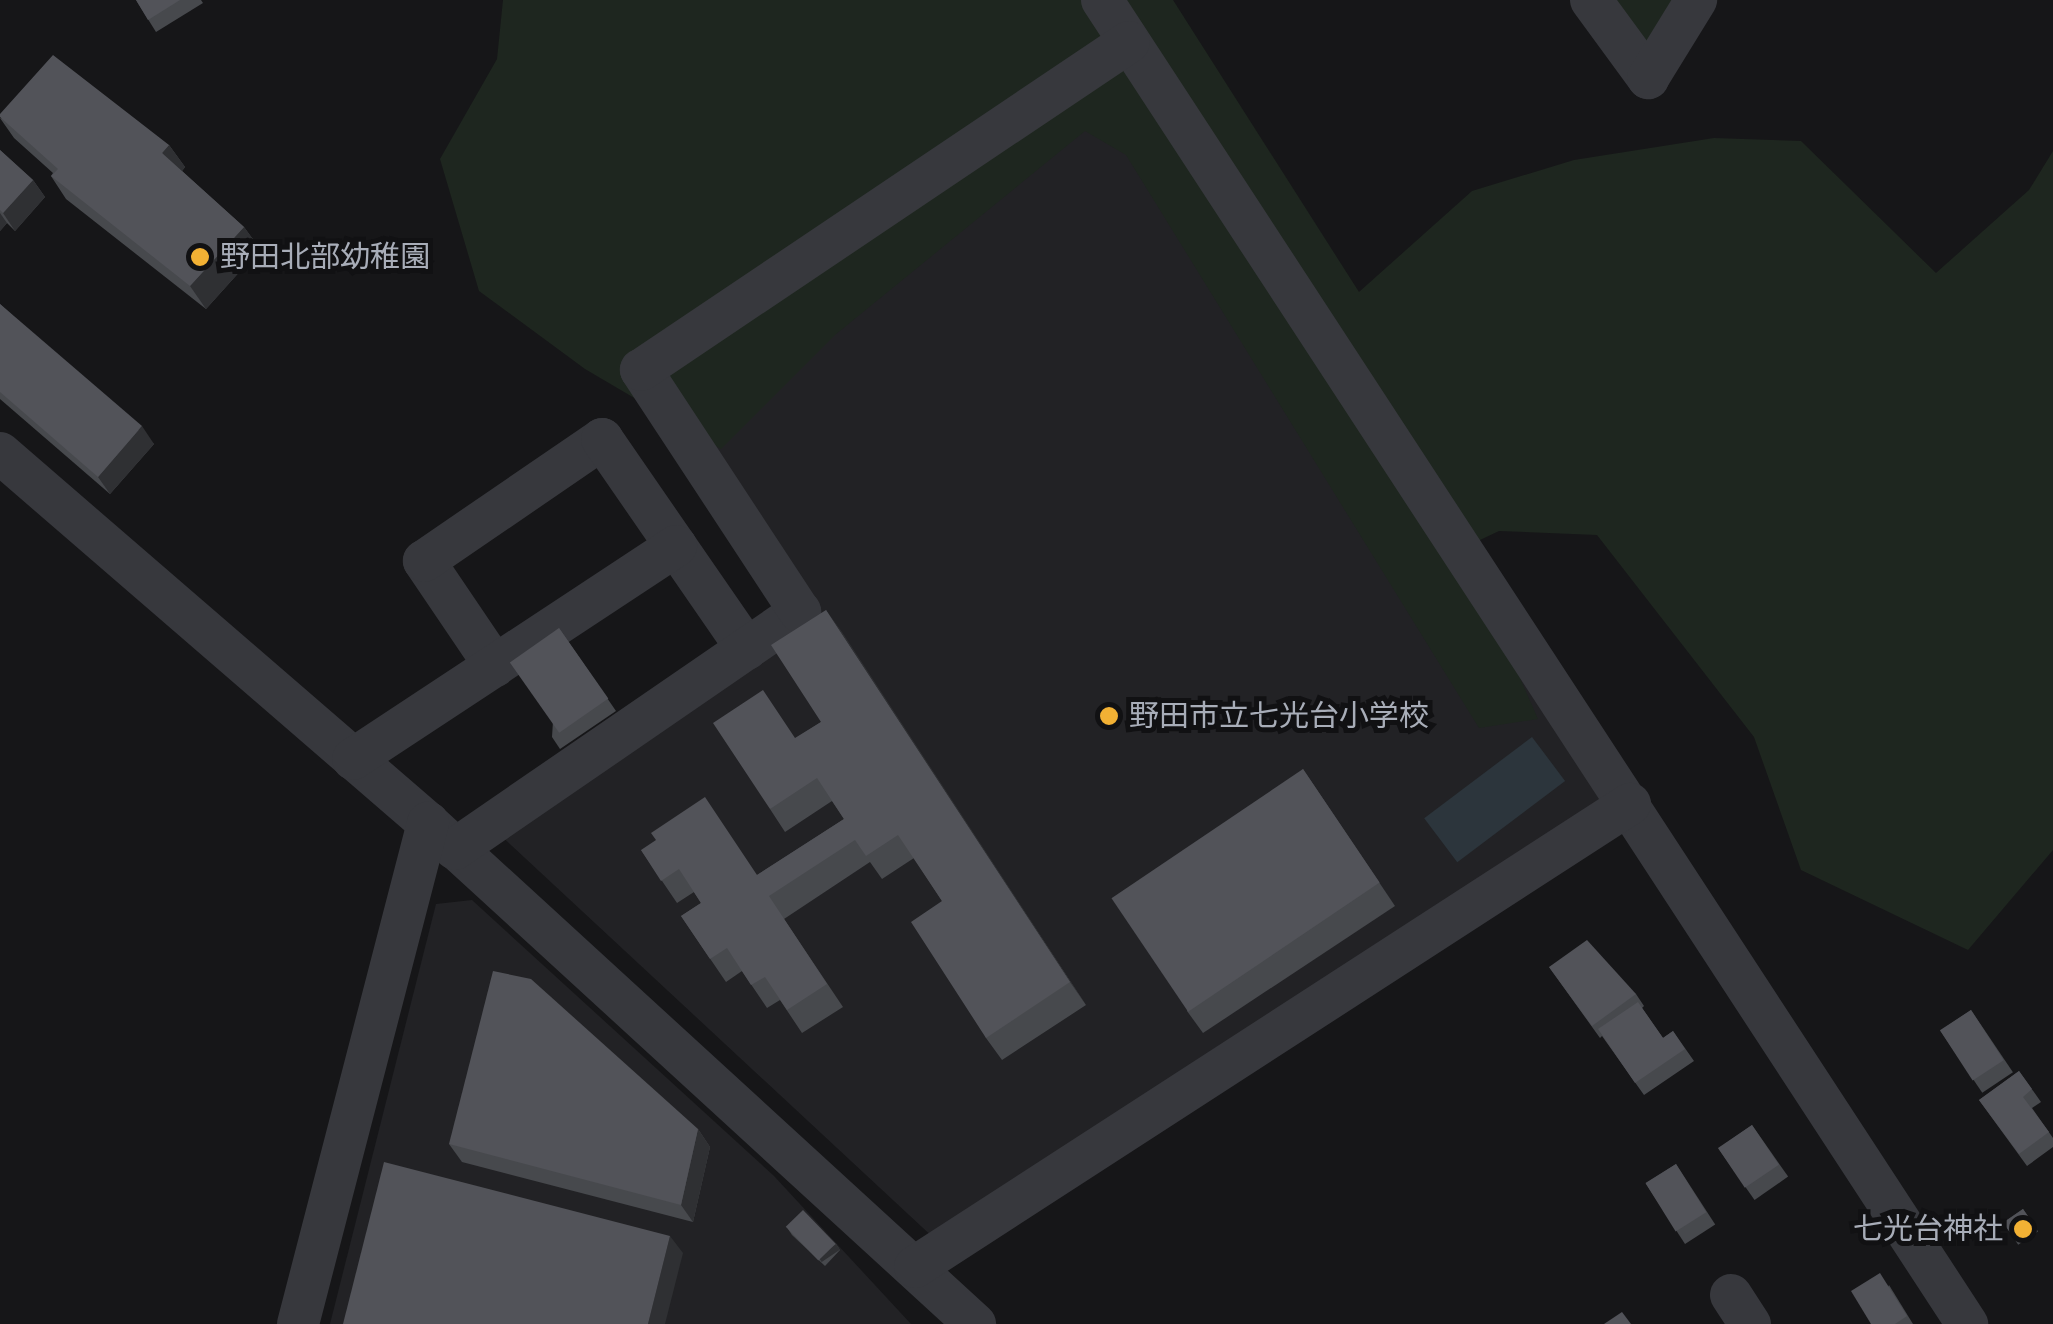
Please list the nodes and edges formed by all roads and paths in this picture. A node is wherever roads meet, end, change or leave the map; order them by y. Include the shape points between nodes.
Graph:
1 (1102, 0) edge
2 (1591, 0) edge
3 (1696, 0) edge
4 (1130, 42) junction
5 (0, 453) edge
6 (676, 546) junction
7 (747, 649) junction
8 (495, 666) junction
9 (354, 758) junction
10 (1630, 804) junction
11 (442, 836) junction
12 (915, 1268) junction
13 (298, 1324) edge
14 (975, 1324) edge
15 (1967, 1324) edge

1 - 4 street
2 - 3 street via 1648,78
4 - 7 street via 641,370 800,612
4 - 10 street
5 - 9 street
6 - 7 street
6 - 8 street
6 - 8 street via 602,439 424,562
7 - 11 street
8 - 9 street
9 - 11 street
10 - 12 street
10 - 15 street
11 - 12 street
11 - 13 street
12 - 14 street

